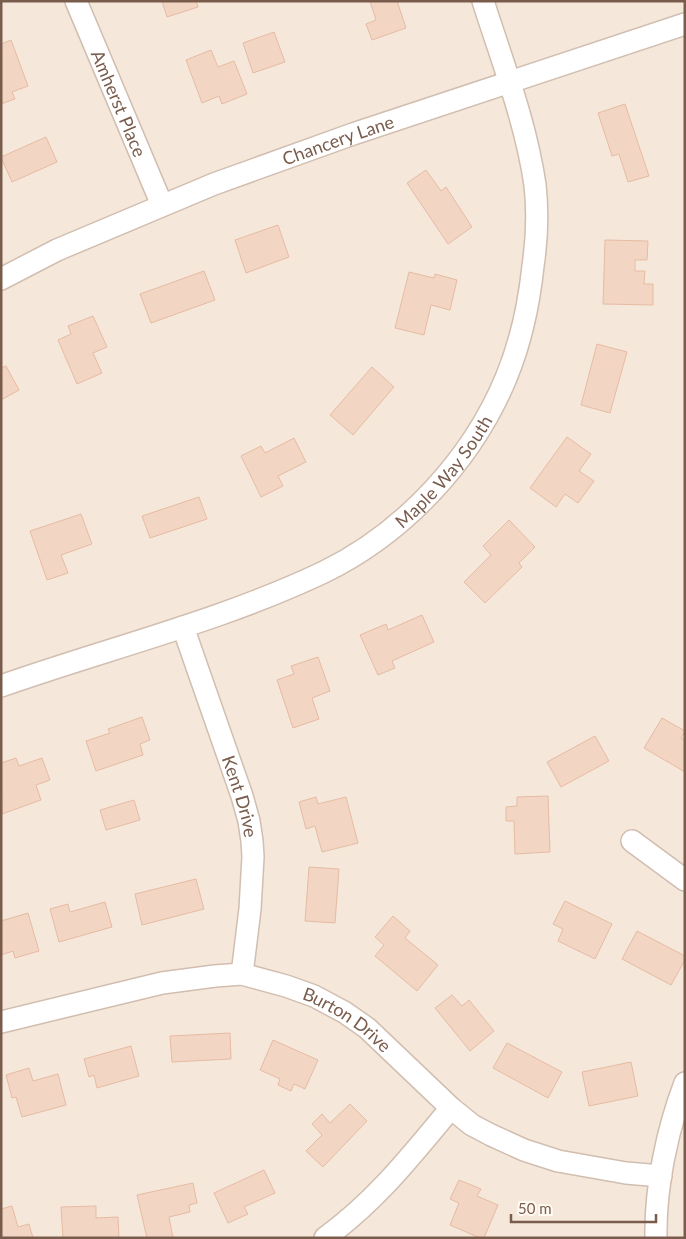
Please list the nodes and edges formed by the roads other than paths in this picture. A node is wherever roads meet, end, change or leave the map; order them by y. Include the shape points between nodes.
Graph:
1 (76, 1) edge
2 (483, 1) edge
3 (685, 24) edge
4 (509, 82) junction
5 (162, 205) junction
6 (1, 279) edge
7 (183, 627) junction
8 (1, 686) edge
9 (632, 841) dead end
10 (685, 880) edge
11 (242, 974) junction
12 (1, 1022) edge
13 (685, 1083) edge
14 (451, 1108) junction
15 (662, 1176) junction
16 (325, 1238) edge
17 (656, 1238) edge

1 - 5 street, Amherst Place
2 - 4 street, Maple Way South
3 - 4 street, Chancery Lane
4 - 5 street, Chancery Lane via 353,134
4 - 7 street, Maple Way South via 534,185 536,239 523,328 508,375 482,426 430,494 369,545 324,571 277,592
5 - 6 street, Chancery Lane via 57,250
7 - 8 street, Maple Way South
7 - 11 street, Kent Drive via 249,821 253,857
9 - 10 street
11 - 12 street, Burton Drive via 162,982
11 - 14 street, Burton Drive via 314,996 344,1012 367,1028
13 - 15 street
14 - 15 street, Burton Drive via 472,1125 533,1153 626,1173
14 - 16 street via 388,1183
15 - 17 street

